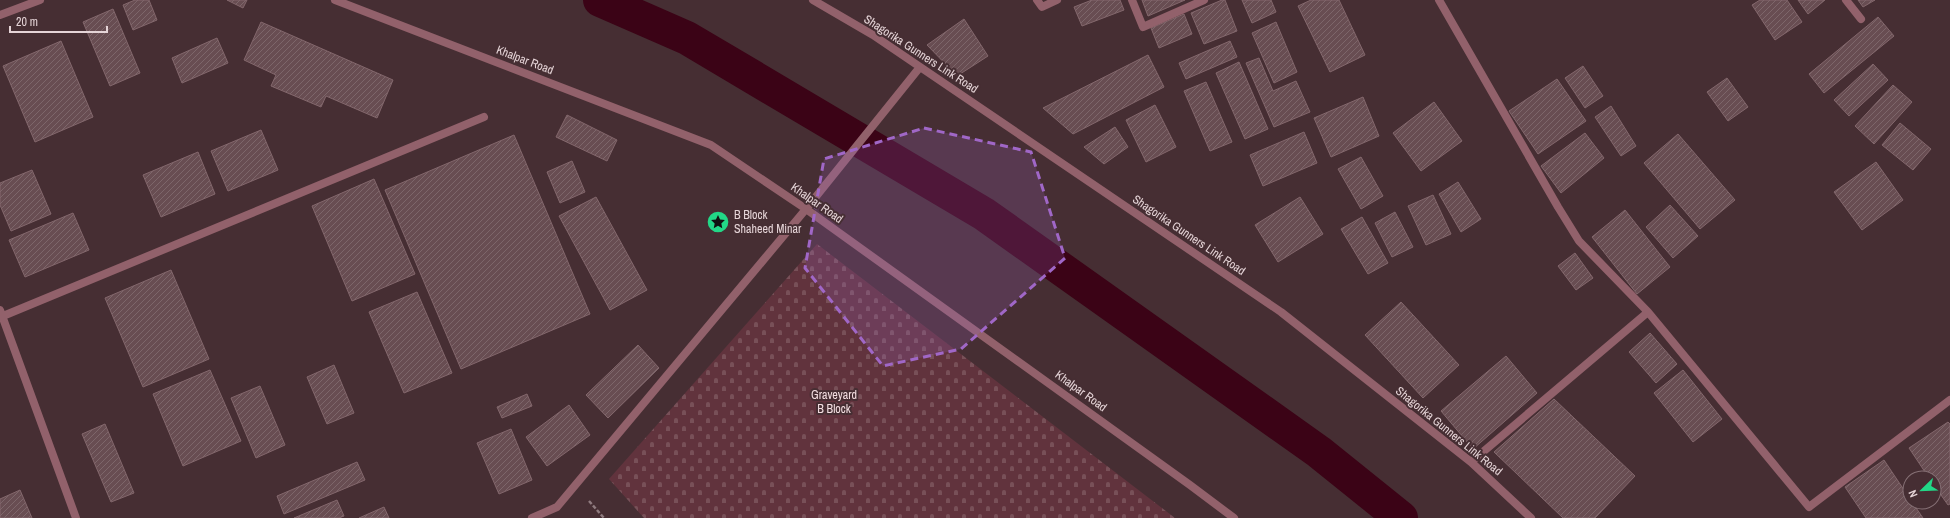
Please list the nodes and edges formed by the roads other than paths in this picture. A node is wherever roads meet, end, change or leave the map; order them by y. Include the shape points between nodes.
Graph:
1 (40, 0) edge
2 (335, 0) edge
3 (813, 0) edge
4 (1037, 0) edge
5 (1057, 0) edge
6 (1132, 0) edge
7 (1204, 0) edge
8 (1439, 0) edge
9 (1846, 0) edge
10 (0, 16) edge
11 (1861, 19) dead end
12 (920, 67) junction
13 (484, 117) dead end
14 (806, 209) junction
15 (1648, 312) junction
16 (1, 313) edge
17 (1950, 400) edge
18 (1471, 462) junction
19 (76, 518) edge
20 (532, 518) edge
21 (1234, 518) edge
22 (1531, 518) edge

1 - 10 street
2 - 14 street, Khalpar Road via 711,145
3 - 12 street, Shagorika Gunners Link Road via 873,35
4 - 5 street via 1042,7
6 - 7 street via 1143,26
8 - 15 street via 1579,241
9 - 11 street
12 - 14 street
12 - 18 street, Shagorika Gunners Link Road via 1281,312
13 - 16 street
14 - 20 street via 557,507
14 - 21 street, Khalpar Road
15 - 17 street via 1809,507
15 - 18 street
16 - 19 street
18 - 22 street, Shagorika Gunners Link Road

